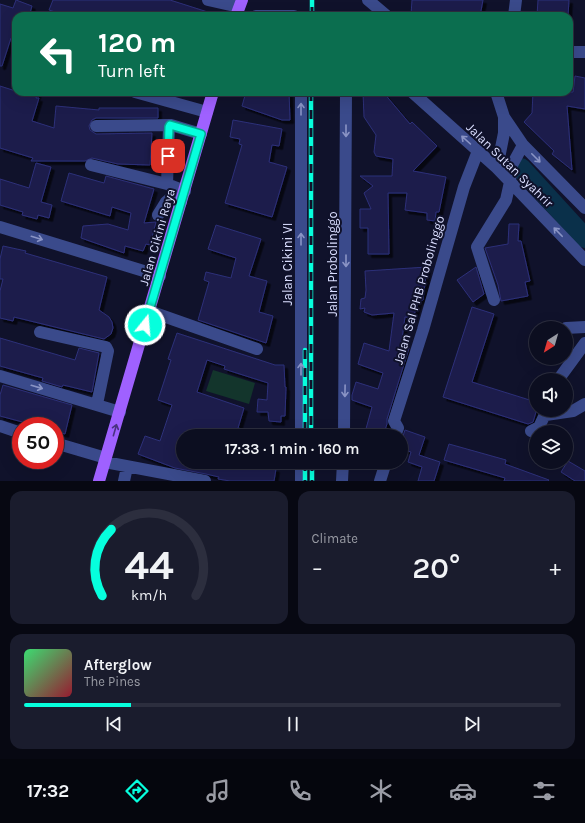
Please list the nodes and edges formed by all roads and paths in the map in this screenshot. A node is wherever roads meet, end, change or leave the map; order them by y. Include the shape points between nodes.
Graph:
1 (208, 0) edge
2 (368, 0) edge
3 (516, 0) edge
4 (239, 8) edge
5 (382, 12) edge
6 (514, 12) edge
7 (573, 52) edge
8 (585, 52) edge
9 (212, 96) edge
10 (301, 96) edge
11 (346, 96) edge
12 (416, 96) edge
13 (497, 96) edge
14 (174, 97) edge
15 (207, 112) junction
16 (504, 117) junction
17 (170, 125) junction
18 (96, 126) dead end
19 (201, 134) junction
20 (502, 142) junction
21 (523, 145) junction
22 (480, 153) junction
23 (91, 165) dead end
24 (497, 168) junction
25 (510, 182) junction
26 (166, 184) junction
27 (183, 196) junction
28 (585, 208) edge
29 (158, 215) dead end
30 (0, 227) edge
31 (585, 260) edge
32 (160, 276) junction
33 (494, 300) dead end
34 (149, 311) junction
35 (585, 327) edge
36 (573, 328) edge
37 (40, 332) dead end
38 (585, 343) edge
39 (257, 349) dead end
40 (563, 373) edge
41 (0, 376) edge
42 (97, 404) junction
43 (585, 404) edge
44 (573, 411) edge
45 (120, 412) junction
46 (0, 426) edge
47 (301, 429) edge
48 (344, 429) edge
49 (398, 429) edge
50 (12, 430) edge
51 (64, 446) edge
52 (106, 460) junction
53 (127, 467) junction
54 (301, 469) edge
55 (343, 469) edge
56 (384, 469) edge
57 (99, 481) edge
58 (124, 481) edge
59 (205, 481) edge
60 (301, 481) edge
61 (342, 481) edge
62 (380, 481) edge

1 - 4 street
2 - 5 street
3 - 6 street
7 - 8 street
9 - 15 main road, Jalan Cikini Raya
47 -> 10 street, Jalan Cikini VI
11 -> 48 street, Jalan Probolinggo
22 -> 12 street, Jalan Sutan Syahrir
13 - 16 street
14 - 15 street
15 - 19 main road, Jalan Cikini Raya
16 - 20 street
16 - 21 street
17 - 18 street
17 - 19 street
17 - 26 street
19 - 27 main road, Jalan Cikini Raya
20 - 22 street
20 - 24 street
21 - 25 street via 511,167
21 -> 28 street
22 - 24 street, Jalan Sutan Syahrir
22 - 49 street, Jalan Sal PHB Probolinggo via 464,187 394,421
23 - 26 street
24 - 25 street, Jalan Sutan Syahrir
31 -> 25 street, Jalan Sutan Syahrir
25 - 33 street via 506,200 477,247
26 - 27 street
27 - 29 street via 171,198
27 - 32 main road, Jalan Cikini Raya
30 -> 32 street
32 - 34 main road, Jalan Cikini Raya
34 - 39 street
34 - 45 main road, Jalan Cikini Raya
35 - 36 street
37 - 42 street via 106,347 108,351
38 - 40 street
41 -> 42 street
42 - 45 street
43 - 44 street
52 -> 45 main road, Jalan Cikini Raya
46 - 50 street
51 - 52 street
52 - 53 street
52 - 57 main road, Jalan Cikini Raya
53 - 58 street
53 - 59 street
54 - 60 street
55 - 61 street
56 - 62 street

